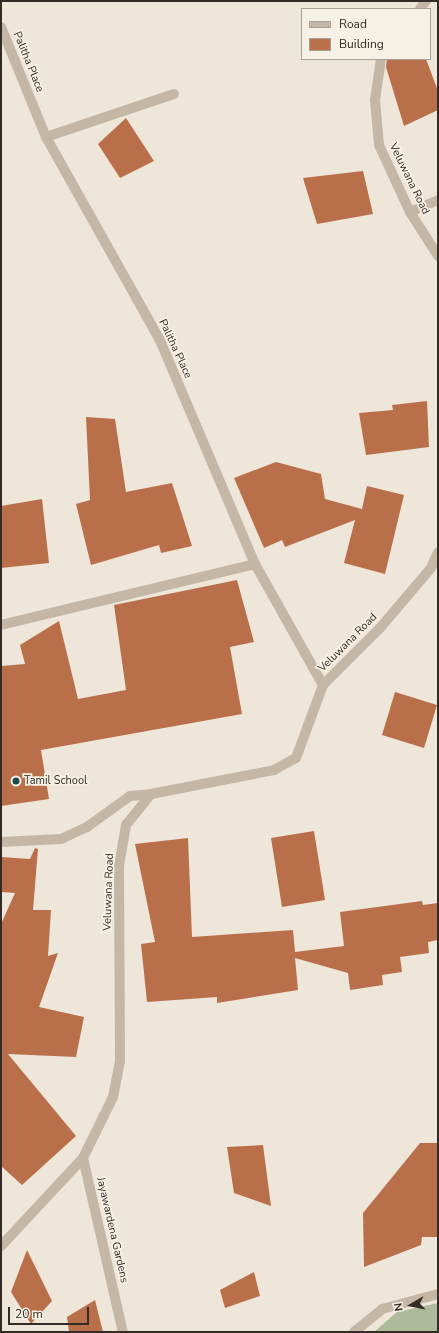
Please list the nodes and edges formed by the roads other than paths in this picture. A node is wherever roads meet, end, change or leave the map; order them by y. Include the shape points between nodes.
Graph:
1 (1, 27) edge
2 (381, 60) edge
3 (174, 94) dead end
4 (46, 137) junction
5 (438, 200) edge
6 (410, 212) junction
7 (438, 256) edge
8 (438, 552) edge
9 (256, 564) junction
10 (1, 624) edge
11 (323, 685) junction
12 (151, 794) junction
13 (1, 842) edge
14 (83, 1158) junction
15 (1, 1246) edge
16 (438, 1294) edge
17 (123, 1332) edge
18 (354, 1332) edge

1 - 4 street, Palitha Place
2 - 6 street, Veluwana Road via 375,100 379,146
3 - 4 street
4 - 9 street, Palitha Place via 158,338
5 - 6 street
6 - 7 street, Veluwana Road
8 - 11 street, Veluwana Road via 431,568 380,628
9 - 10 street
9 - 11 street, Palitha Place
11 - 12 street, Veluwana Road via 296,758 274,770
12 - 13 street via 130,796 87,827 61,839
12 - 14 street, Veluwana Road via 126,825 119,866 120,1061 113,1097
14 - 15 street, Veluwana Road
14 - 17 street, Jayawardena Gardens
16 - 18 street via 382,1309

